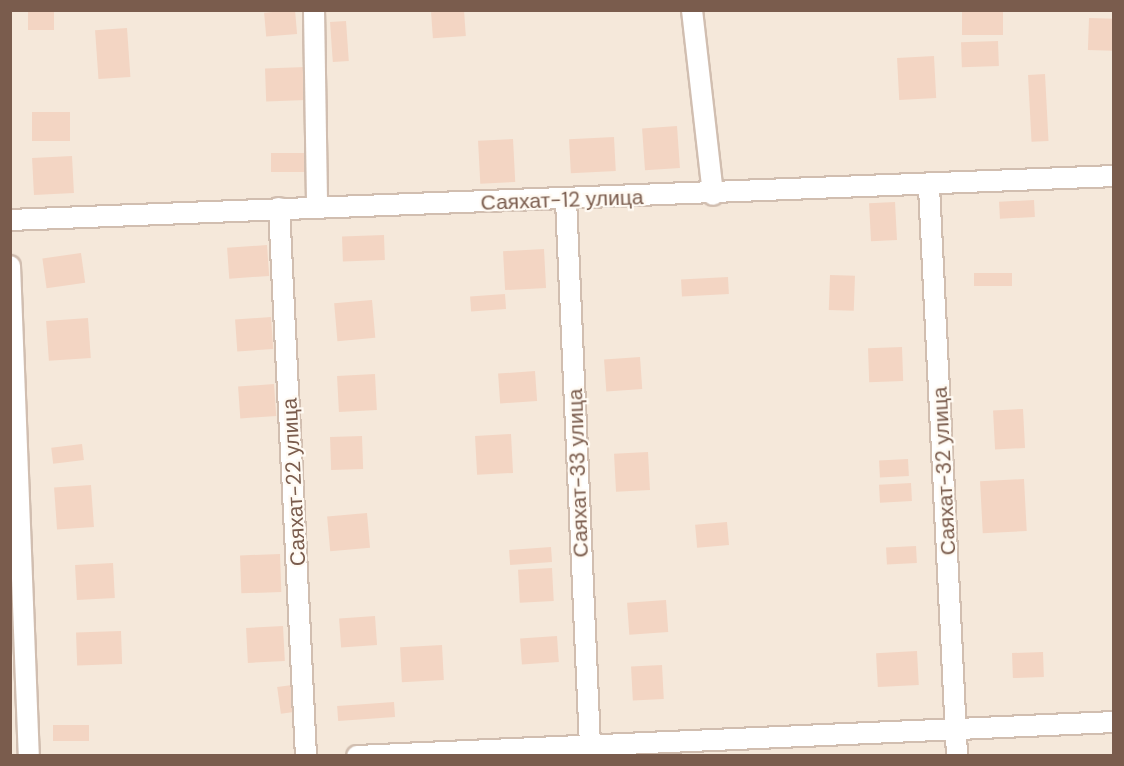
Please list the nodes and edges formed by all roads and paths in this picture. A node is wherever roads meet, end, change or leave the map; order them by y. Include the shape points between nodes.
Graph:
1 (314, 10) edge
2 (692, 10) edge
3 (1113, 176) edge
4 (929, 187) junction
5 (713, 195) junction
6 (566, 200) junction
7 (317, 207) junction
8 (279, 208) junction
9 (10, 220) edge
10 (10, 266) edge
11 (1113, 722) edge
12 (957, 730) junction
13 (590, 746) junction
14 (29, 756) edge
15 (306, 756) edge
16 (357, 756) edge
17 (957, 756) edge

1 - 7 street
2 - 5 street
3 - 4 street, Саяхат-12 улица
4 - 5 street, Саяхат-12 улица
4 - 12 street, Саяхат-32 улица
5 - 6 street, Саяхат-12 улица
6 - 7 street, Саяхат-12 улица
6 - 13 street, Саяхат-33 улица
7 - 8 street, Саяхат-12 улица
8 - 9 street, Саяхат-12 улица
8 - 15 street, Саяхат-22 улица
10 - 14 street
11 - 12 street
12 - 13 street
12 - 17 street, Саяхат-32 улица
13 - 16 street

